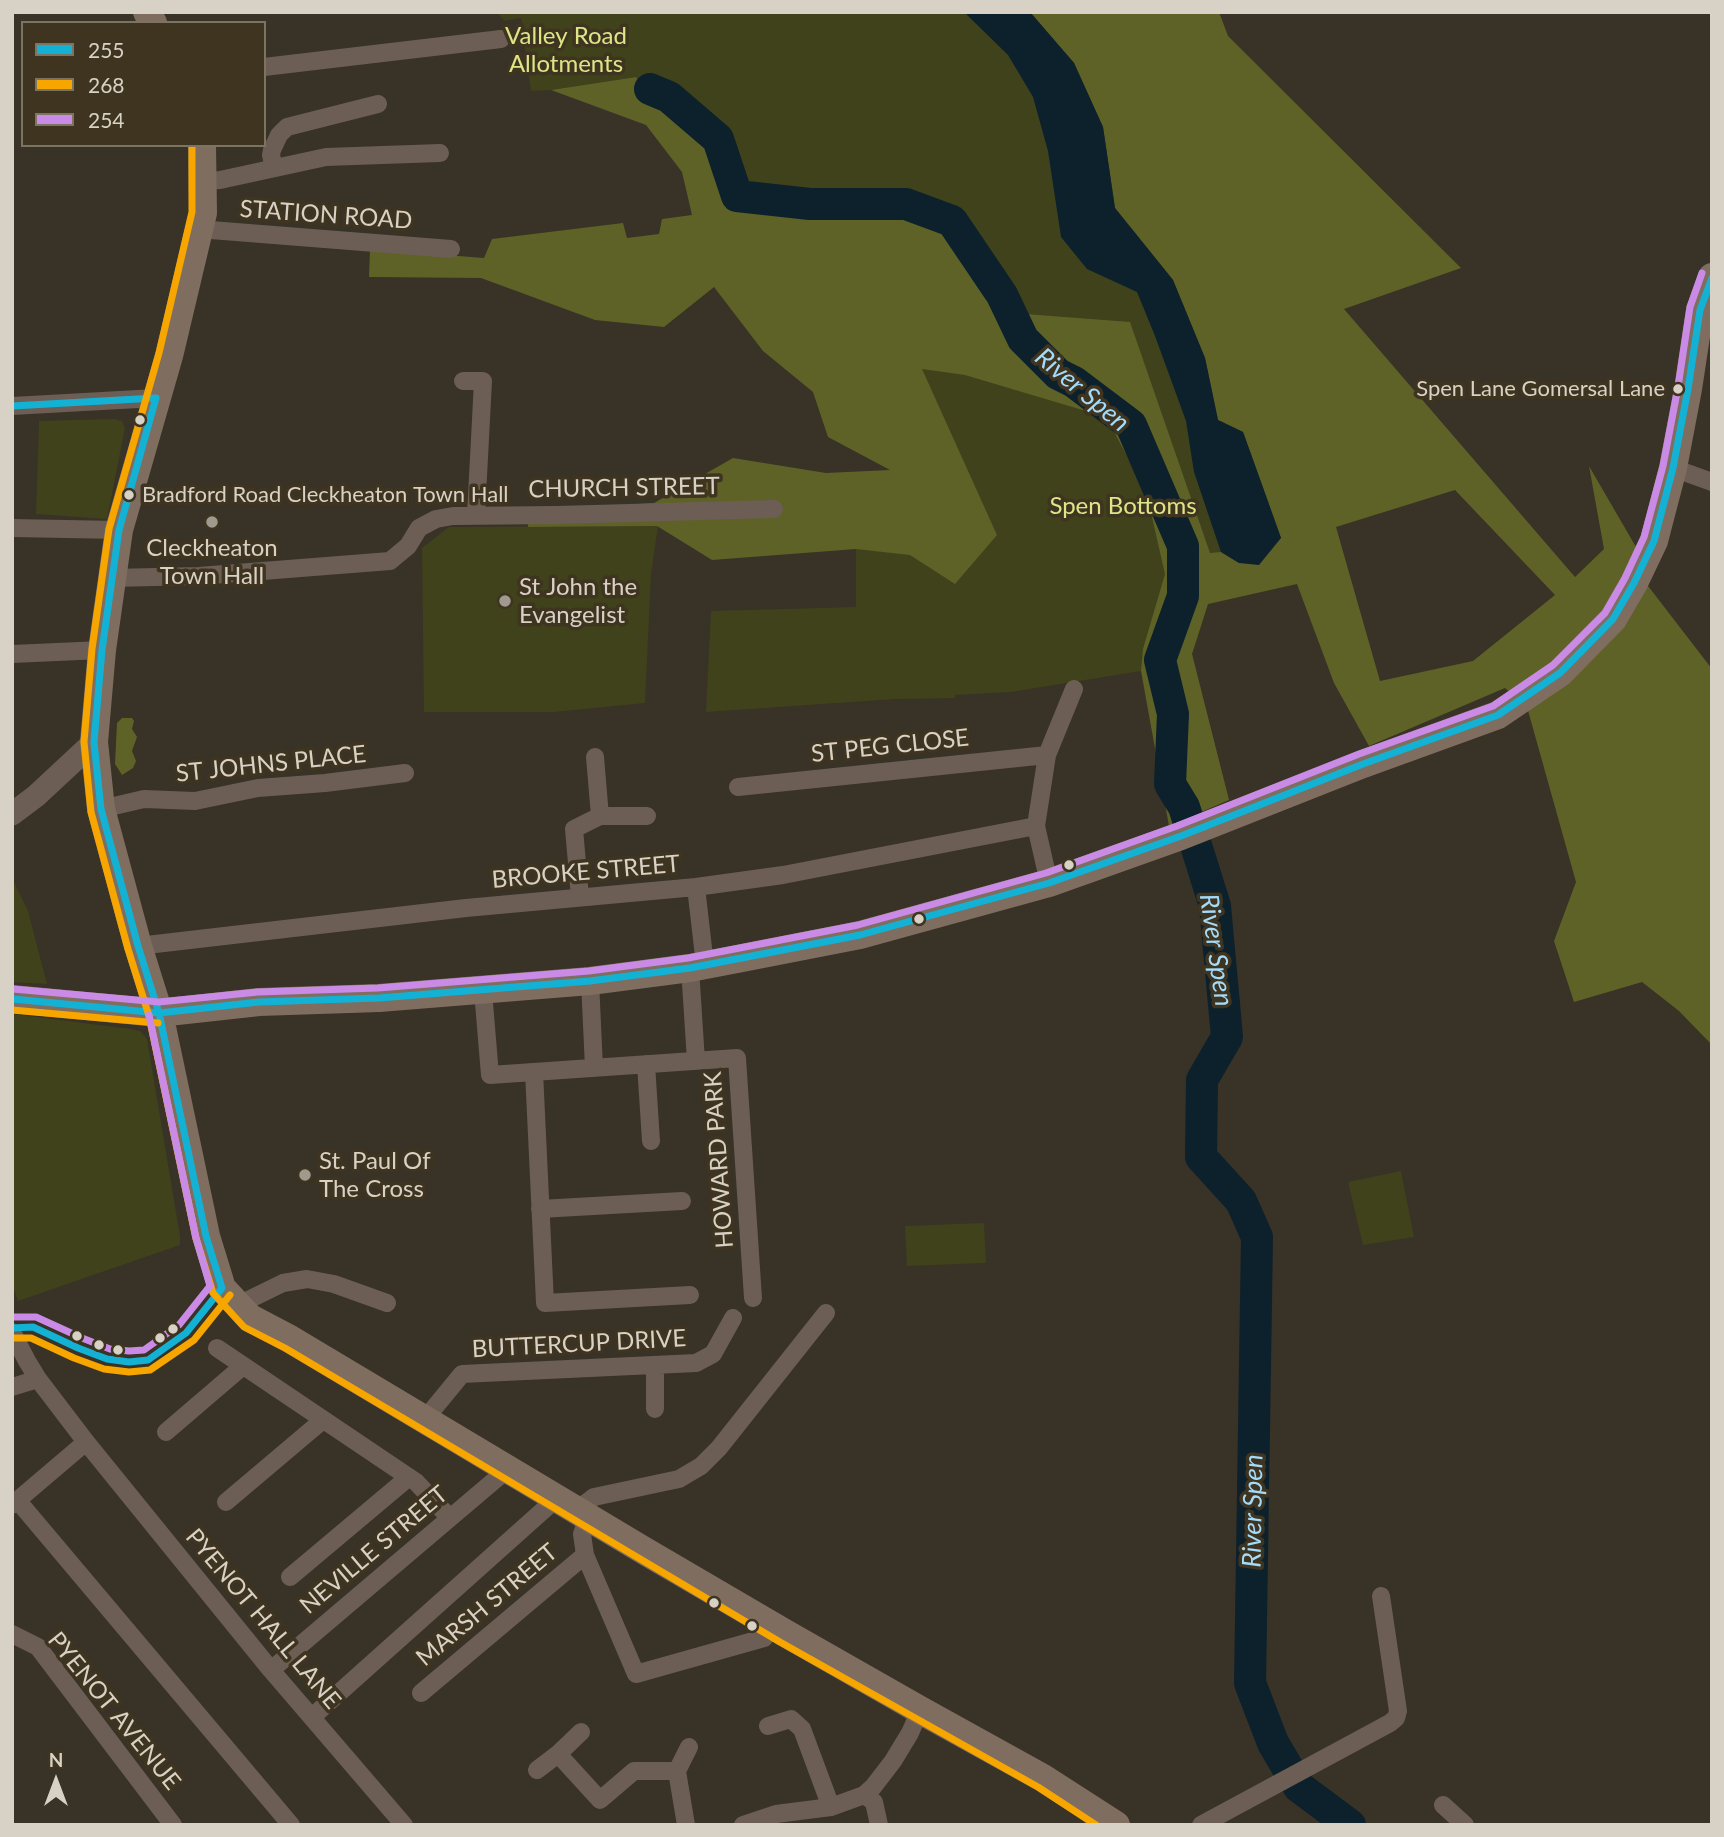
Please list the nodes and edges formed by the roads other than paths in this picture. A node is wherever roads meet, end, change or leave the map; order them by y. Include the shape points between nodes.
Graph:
1 (501, 39) dead end
2 (266, 67) edge
3 (378, 104) dead end
4 (202, 147) edge
5 (440, 153) dead end
6 (274, 168) junction
7 (203, 181) junction
8 (198, 229) junction
9 (451, 248) dead end
10 (1712, 277) edge
11 (463, 381) dead end
12 (156, 398) junction
13 (12, 406) edge
14 (1673, 468) junction
15 (1712, 482) edge
16 (774, 509) dead end
17 (475, 515) junction
18 (12, 528) edge
19 (119, 530) junction
20 (112, 578) junction
21 (102, 650) junction
22 (12, 654) edge
23 (1074, 689) dead end
24 (94, 741) junction
25 (1047, 755) junction
26 (595, 757) dead end
27 (405, 773) dead end
28 (57, 776) junction
29 (738, 787) dead end
30 (100, 798) junction
31 (12, 814) edge
32 (600, 816) junction
33 (647, 816) dead end
34 (1036, 826) junction
35 (1049, 883) junction
36 (696, 887) junction
37 (580, 897) junction
38 (138, 946) junction
39 (697, 966) junction
40 (590, 981) junction
41 (483, 991) junction
42 (12, 999) edge
43 (159, 1013) junction
44 (696, 1061) junction
45 (646, 1064) junction
46 (594, 1068) junction
47 (534, 1072) junction
48 (651, 1141) dead end
49 (682, 1201) dead end
50 (540, 1209) junction
51 (690, 1295) dead end
52 (753, 1298) dead end
53 (387, 1303) dead end
54 (238, 1305) junction
55 (826, 1313) dead end
56 (733, 1318) dead end
57 (12, 1332) edge
58 (218, 1348) dead end
59 (243, 1366) junction
60 (655, 1366) junction
61 (38, 1379) junction
62 (12, 1387) edge
63 (656, 1409) dead end
64 (425, 1419) junction
65 (323, 1420) junction
66 (166, 1432) dead end
67 (86, 1442) junction
68 (509, 1468) junction
69 (409, 1477) junction
70 (226, 1502) dead end
71 (15, 1503) edge
72 (574, 1508) junction
73 (450, 1518) junction
74 (586, 1555) junction
75 (290, 1577) dead end
76 (1381, 1596) dead end
77 (773, 1626) junction
78 (12, 1634) edge
79 (271, 1670) junction
80 (421, 1693) dead end
81 (920, 1710) junction
82 (312, 1717) junction
83 (768, 1726) dead end
84 (581, 1732) dead end
85 (689, 1747) dead end
86 (558, 1754) junction
87 (537, 1770) dead end
88 (677, 1771) junction
89 (864, 1795) junction
90 (1443, 1805) dead end
91 (831, 1807) junction
92 (811, 1817) edge
93 (173, 1825) edge
94 (291, 1825) edge
95 (404, 1825) edge
96 (686, 1825) edge
97 (743, 1825) edge
98 (879, 1825) edge
99 (1116, 1825) edge
100 (1201, 1825) edge
101 (1465, 1825) edge

1 - 2 street
3 - 6 street via 287,127 272,150
4 - 7 main road
5 - 6 street via 326,157
6 - 7 street
7 - 8 main road
8 - 9 street, STATION ROAD
8 - 12 main road
10 - 14 main road via 1700,310
11 - 17 street via 483,381
12 - 13 street
12 - 19 main road
14 - 15 street
14 - 35 main road via 1654,541 1613,619 1560,673 1498,715
16 - 17 street, CHURCH STREET
17 - 20 street, CHURCH STREET via 436,519 419,528 408,547 390,561
18 - 19 street
19 - 20 main road
20 - 21 main road
21 - 22 street
21 - 24 main road
23 - 25 street
24 - 28 street
24 - 30 main road
25 - 29 street, ST PEG CLOSE
25 - 34 street
26 - 32 street
27 - 30 street, ST JOHNS PLACE via 258,788 195,800
28 - 30 street via 78,776
28 - 31 street
30 - 38 main road
32 - 33 street
32 - 37 street via 574,829
34 - 35 street
34 - 36 street, BROOKE STREET via 783,875
35 - 39 main road via 860,935
36 - 37 street, BROOKE STREET
36 - 39 street, HOWARD PARK
37 - 38 street, BROOKE STREET
38 - 43 main road
39 - 40 main road
39 - 44 street, HOWARD PARK
40 - 41 main road
40 - 46 street
41 - 43 main road via 259,1002
41 - 47 street, HOWARD PARK via 490,1075
42 - 43 main road
43 - 54 main road via 206,1236 222,1288
44 - 45 street, HOWARD PARK
44 - 52 street, HOWARD PARK via 737,1058
45 - 46 street, HOWARD PARK
45 - 48 street
46 - 47 street, HOWARD PARK
47 - 50 street
49 - 50 street, HOWARD PARK
50 - 51 street via 545,1303
53 - 54 street via 307,1279 283,1283
54 - 64 main road via 250,1318
55 - 72 street via 701,1466 679,1479 594,1497
56 - 60 street, BUTTERCUP DRIVE via 713,1354 696,1363
57 - 61 street, PYENOT HALL LANE
58 - 59 street
59 - 65 street
59 - 66 street
60 - 63 street
60 - 64 street, BUTTERCUP DRIVE via 462,1374
61 - 62 street
61 - 67 street, PYENOT HALL LANE
64 - 68 main road
65 - 69 street
65 - 70 street
67 - 71 street
67 - 79 street, PYENOT HALL LANE
68 - 72 main road
68 - 73 street, NEVILLE STREET
69 - 73 street
69 - 75 street
71 - 94 street
72 - 74 street
72 - 77 main road
72 - 82 street
73 - 79 street, NEVILLE STREET
74 - 77 street via 636,1674 671,1660 764,1638
74 - 80 street, MARSH STREET
76 - 100 street via 1396,1718
77 - 81 main road
78 - 93 street, PYENOT AVENUE via 38,1647
79 - 82 street, PYENOT HALL LANE
81 - 89 street via 893,1761
81 - 99 main road via 1043,1778
82 - 95 street, PYENOT HALL LANE
83 - 91 street via 791,1719 802,1729
84 - 86 street
85 - 88 street
86 - 87 street
86 - 88 street via 600,1800 634,1771
88 - 96 street
89 - 91 street
89 - 98 street via 874,1802
90 - 101 street
91 - 92 street
92 - 97 street via 776,1814

